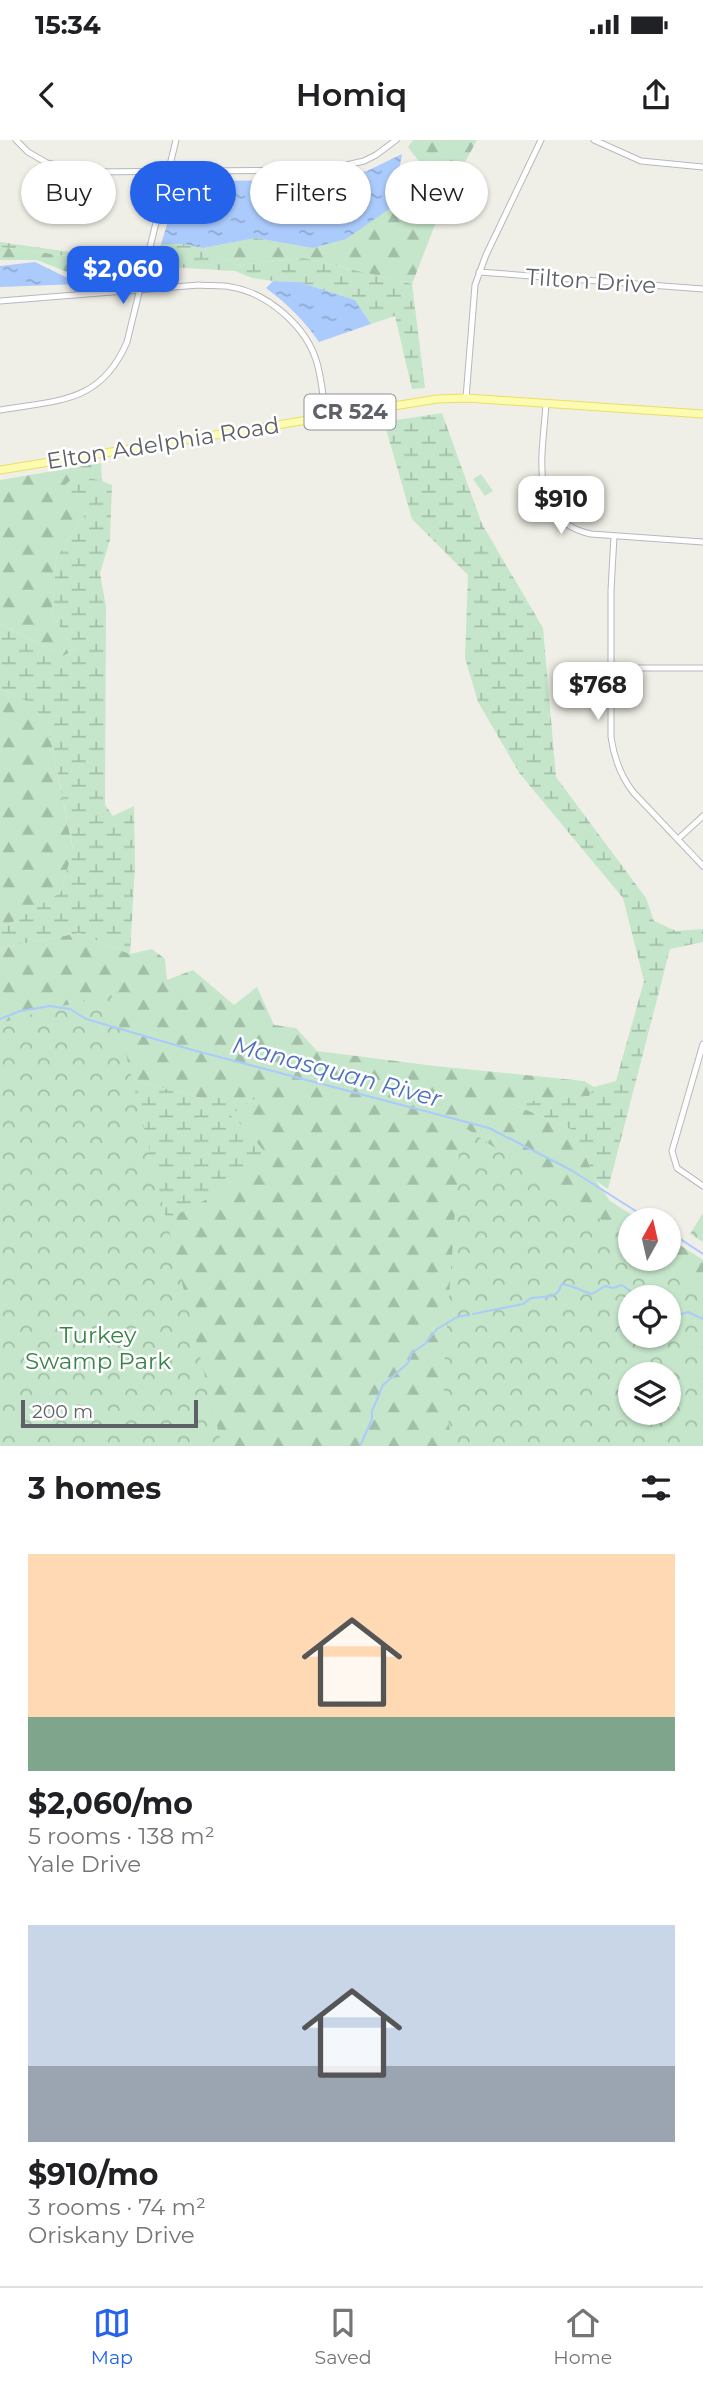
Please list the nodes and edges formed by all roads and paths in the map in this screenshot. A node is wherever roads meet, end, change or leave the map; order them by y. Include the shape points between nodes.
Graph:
1 (16, 140) edge
2 (176, 140) edge
3 (396, 140) edge
4 (541, 140) edge
5 (594, 140) edge
6 (172, 161) edge
7 (703, 167) edge
8 (236, 170) edge
9 (130, 171) edge
10 (157, 224) edge
11 (479, 272) junction
12 (703, 289) edge
13 (141, 291) junction
14 (0, 301) edge
15 (466, 398) junction
16 (547, 404) junction
17 (0, 410) edge
18 (703, 414) edge
19 (326, 416) junction
20 (0, 470) edge
21 (614, 536) junction
22 (703, 542) edge
23 (611, 668) junction
24 (703, 668) edge
25 (703, 816) edge
26 (678, 839) junction
27 (703, 866) edge
28 (703, 1045) edge
29 (703, 1186) edge

1 - 9 street via 28,152 63,168
2 - 6 street
3 - 8 street via 376,155 337,168
4 - 11 street
5 - 7 street via 641,161
10 - 13 street
11 - 12 street, Tilton Drive
11 - 15 street via 472,305
13 - 14 street
13 - 17 street via 121,357 104,379 66,399
13 - 19 street via 232,287 267,301 290,319 317,361
15 - 16 main road, Elton Adelphia Road / CR 524
15 - 19 main road, Elton Adelphia Road / CR 524
16 - 18 main road, Elton Adelphia Road / CR 524
16 - 21 street via 542,476 550,505 577,530
19 - 20 main road, Elton Adelphia Road / CR 524
21 - 22 street
21 - 23 street
23 - 24 street
23 - 26 street via 611,737 618,766 633,792
25 - 26 street
26 - 27 street
28 - 29 street via 672,1151 677,1168

